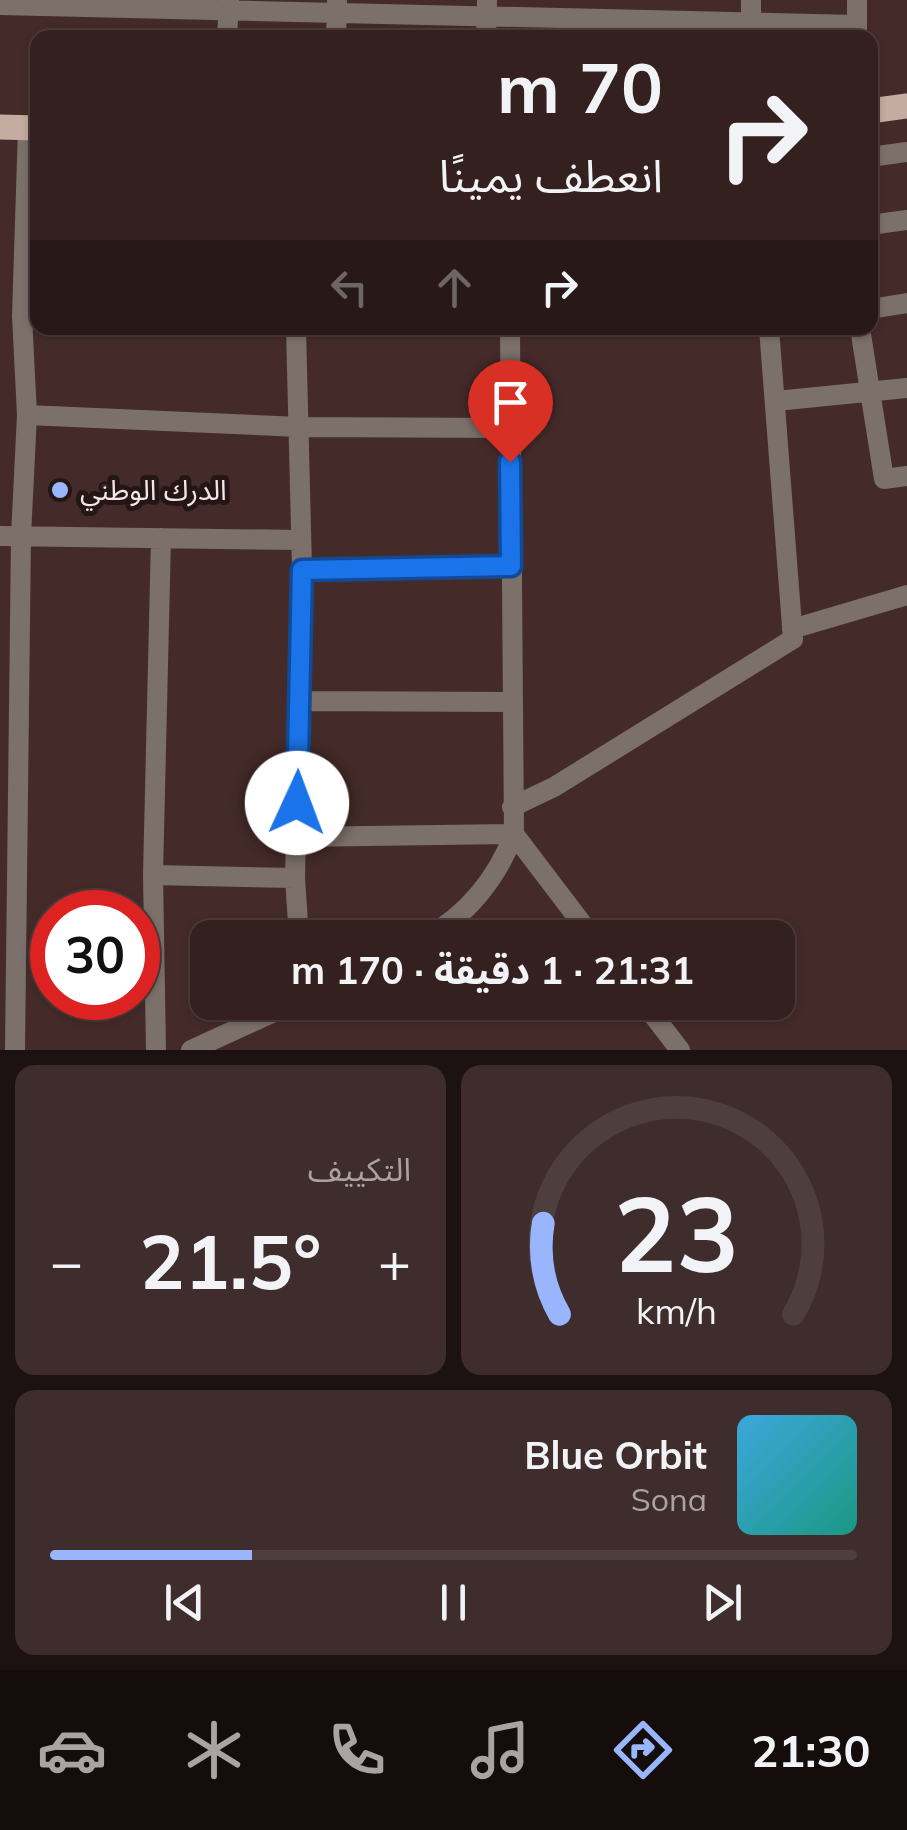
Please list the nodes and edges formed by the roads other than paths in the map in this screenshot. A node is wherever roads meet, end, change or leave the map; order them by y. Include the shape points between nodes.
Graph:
1 (639, 0) edge
2 (752, 0) edge
3 (857, 0) edge
4 (117, 4) edge
5 (0, 6) edge
6 (229, 6) edge
7 (337, 7) edge
8 (486, 19) edge
9 (638, 23) junction
10 (751, 30) edge
11 (857, 30) edge
12 (907, 106) edge
13 (878, 110) edge
14 (0, 128) edge
15 (30, 128) edge
16 (907, 152) edge
17 (878, 155) edge
18 (907, 220) edge
19 (878, 225) edge
20 (907, 303) edge
21 (878, 308) edge
22 (30, 316) edge
23 (296, 335) edge
24 (510, 335) edge
25 (770, 335) edge
26 (861, 335) edge
27 (907, 388) edge
28 (870, 393) junction
29 (776, 401) junction
30 (27, 415) junction
31 (298, 427) junction
32 (510, 428) junction
33 (907, 476) edge
34 (11, 536) edge
35 (161, 538) junction
36 (301, 540) junction
37 (511, 566) junction
38 (302, 570) junction
39 (907, 595) edge
40 (792, 629) junction
41 (302, 701) junction
42 (512, 702) junction
43 (512, 807) junction
44 (514, 834) junction
45 (296, 837) junction
46 (153, 875) junction
47 (295, 878) junction
48 (298, 920) edge
49 (454, 920) edge
50 (579, 920) edge
51 (257, 1020) edge
52 (657, 1020) edge
53 (14, 1050) edge
54 (156, 1050) edge
55 (191, 1050) edge
56 (680, 1050) edge

1 - 9 street
2 - 10 street
3 - 11 street
4 - 5 street
4 - 6 street
6 - 7 street
7 - 8 street
8 - 9 street
9 - 10 street
12 - 13 main road
14 - 15 main road
16 - 17 street
18 - 19 street
20 - 21 street
22 - 30 street
23 - 31 street
24 - 32 street
25 - 29 street
26 - 28 street
27 - 28 street
28 - 29 street
28 - 33 street via 884,479
29 - 40 street
30 - 31 street
30 - 34 street
31 - 32 street
31 - 36 street
32 - 37 street
34 - 35 street
34 - 53 street
35 - 36 street
35 - 46 street
36 - 38 street
37 - 38 street
37 - 42 street
38 - 41 street
39 - 40 street
40 - 43 street via 793,639
41 - 42 street
41 - 45 street
42 - 43 street
43 - 44 street
44 - 45 street
44 - 49 street via 500,870
44 - 50 street
45 - 47 street
46 - 47 street
46 - 54 street
47 - 48 street
51 - 55 street
52 - 56 street

